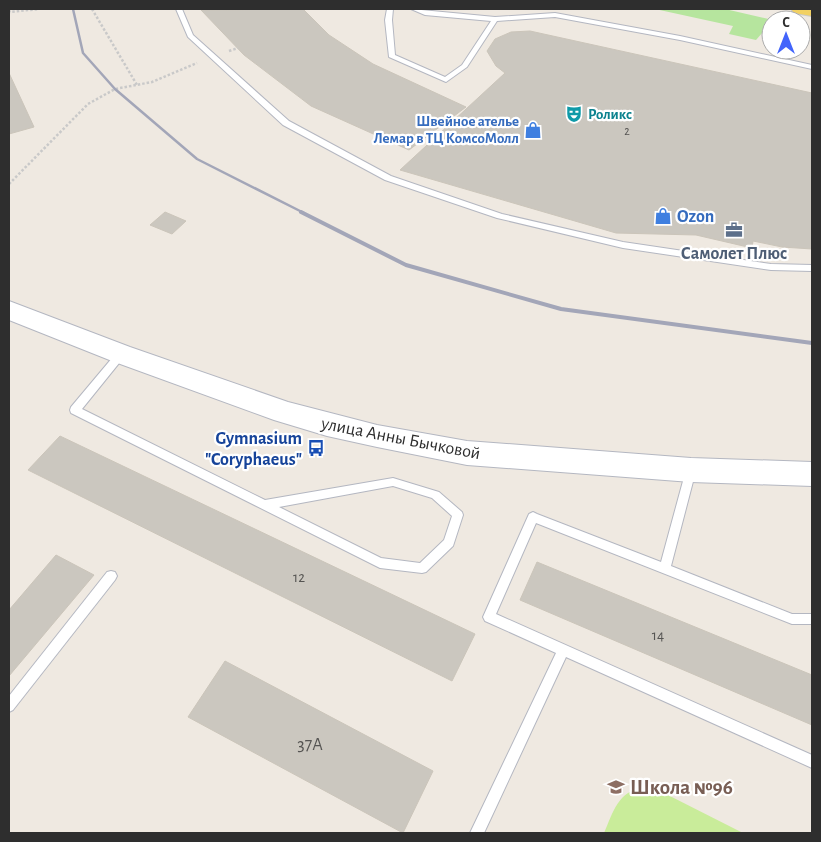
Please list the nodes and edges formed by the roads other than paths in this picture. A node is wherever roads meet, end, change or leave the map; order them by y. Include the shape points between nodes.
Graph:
1 (179, 9) edge
2 (390, 9) edge
3 (414, 9) edge
4 (796, 9) edge
5 (800, 9) edge
6 (812, 12) edge
7 (495, 19) junction
8 (812, 67) edge
9 (812, 268) edge
10 (9, 310) edge
11 (121, 354) junction
12 (691, 470) junction
13 (812, 474) edge
14 (265, 505) junction
15 (665, 569) junction
16 (110, 576) dead end
17 (812, 619) edge
18 (563, 650) junction
19 (9, 706) edge
20 (812, 762) edge
21 (477, 833) edge

1 - 9 lane via 190,36 286,123 398,181 500,216 623,245 771,267
2 - 7 lane via 391,56 446,80 466,66
3 - 7 lane via 425,13
4 - 6 lane
5 - 6 main road
7 - 8 lane via 555,15
10 - 11 street, улица Анны Бычковой
11 - 12 street, улица Анны Бычковой via 284,412 377,436 467,453
11 - 14 lane via 75,410
12 - 13 street, улица Анны Бычковой
12 - 15 lane
14 - 14 lane via 380,563 422,568 449,543 458,515 434,494 393,482
15 - 17 lane via 792,619
15 - 18 lane via 533,517 489,617
16 - 19 lane
18 - 20 lane
18 - 21 lane

